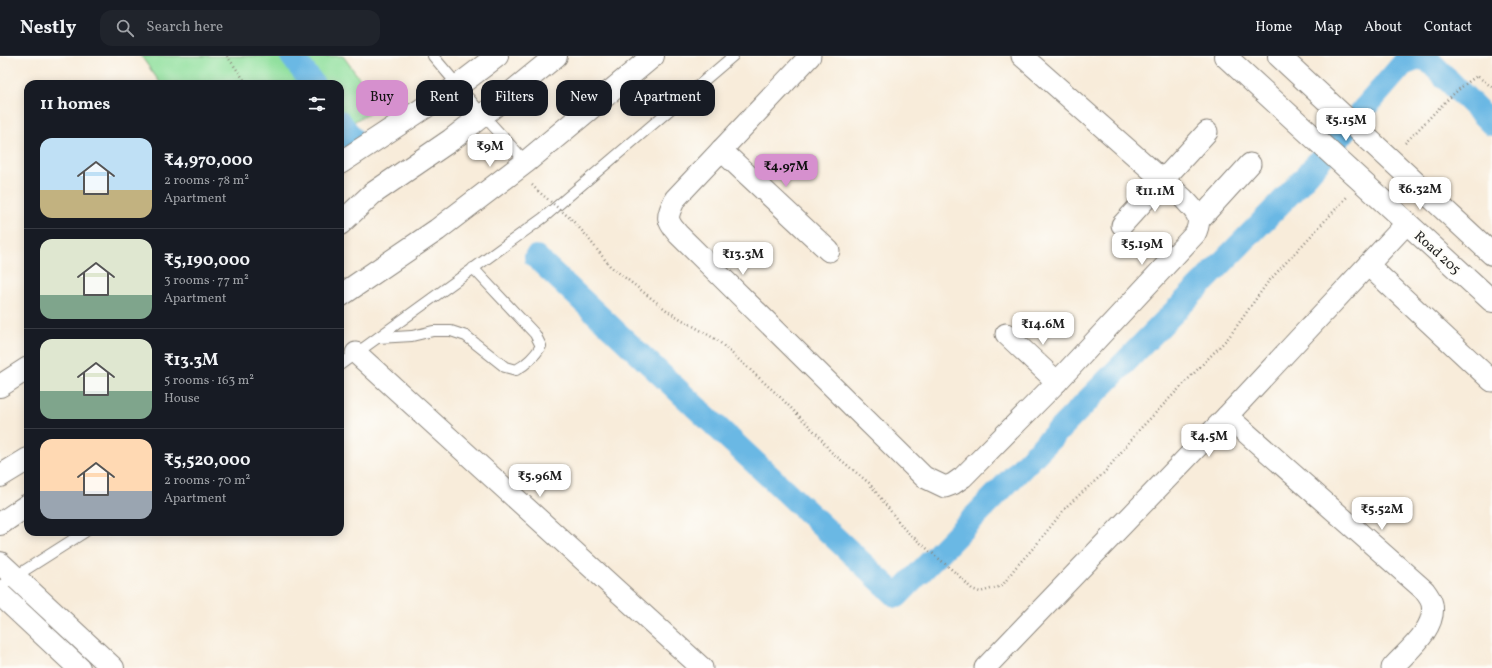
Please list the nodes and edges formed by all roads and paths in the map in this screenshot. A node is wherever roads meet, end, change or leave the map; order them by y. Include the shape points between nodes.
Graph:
1 (227, 56) edge
2 (434, 56) edge
3 (498, 56) edge
4 (556, 56) edge
5 (652, 56) edge
6 (733, 56) edge
7 (810, 56) edge
8 (1022, 56) edge
9 (1225, 56) edge
10 (1279, 56) edge
11 (244, 80) edge
12 (455, 80) edge
13 (466, 80) edge
14 (526, 80) edge
15 (1492, 87) edge
16 (473, 103) edge
17 (416, 113) edge
18 (481, 114) edge
19 (481, 116) edge
20 (483, 116) edge
21 (1207, 132) dead end
22 (721, 150) junction
23 (1389, 158) junction
24 (344, 160) edge
25 (526, 162) junction
26 (1250, 164) dead end
27 (1356, 176) junction
28 (1163, 180) junction
29 (538, 191) dead end
30 (344, 220) edge
31 (1199, 220) junction
32 (1407, 223) junction
33 (1122, 225) dead end
34 (829, 250) dead end
35 (1492, 254) edge
36 (1368, 265) junction
37 (473, 268) junction
38 (344, 293) edge
39 (1492, 301) edge
40 (1006, 334) dead end
41 (378, 338) junction
42 (348, 359) edge
43 (24, 371) edge
44 (1492, 381) edge
45 (1057, 382) junction
46 (0, 386) edge
47 (1227, 416) junction
48 (24, 461) edge
49 (0, 476) edge
50 (24, 508) edge
51 (0, 524) edge
52 (78, 536) edge
53 (5, 575) edge
54 (0, 594) edge
55 (79, 668) edge
56 (113, 668) edge
57 (702, 668) edge
58 (985, 668) edge
59 (1392, 668) edge

1 - 11 path
2 - 12 lane
3 - 13 street
4 - 14 street
5 - 25 street
6 - 37 lane via 543,218
7 - 22 street
8 - 28 street
9 - 27 street, Road 205
10 - 23 street
15 - 23 path via 1477,76 1468,82
16 - 18 lane
17 - 24 street
19 - 30 street via 372,194
20 - 25 lane
21 - 28 street
22 - 34 street
22 - 45 street via 675,200 668,214 670,225 924,477 945,487 963,477
23 - 35 street
25 - 38 street via 437,230
26 - 31 street
27 - 29 path, bridge via 1320,225 1268,282 1229,337 1140,429 1104,473 1067,506 1002,586 980,592 972,589 905,530 869,483 830,451 820,437 777,394 717,340 670,312 610,266 570,219
27 - 32 street, Road 205
28 - 31 street via 1196,212
28 - 33 street
31 - 45 street via 1195,234
32 - 36 street
32 - 39 street, Road 205
36 - 44 street
36 - 47 street
37 - 41 lane
37 - 41 lane via 535,334 541,346 536,355 524,366 516,370 504,367 466,336 451,331
40 - 45 street
41 - 42 lane
42 - 57 street
43 - 46 street
47 - 58 street
47 - 59 street via 1424,590 1432,603 1432,617 1426,631
48 - 49 street
50 - 51 street
52 - 53 lane
53 - 56 street
54 - 55 street

